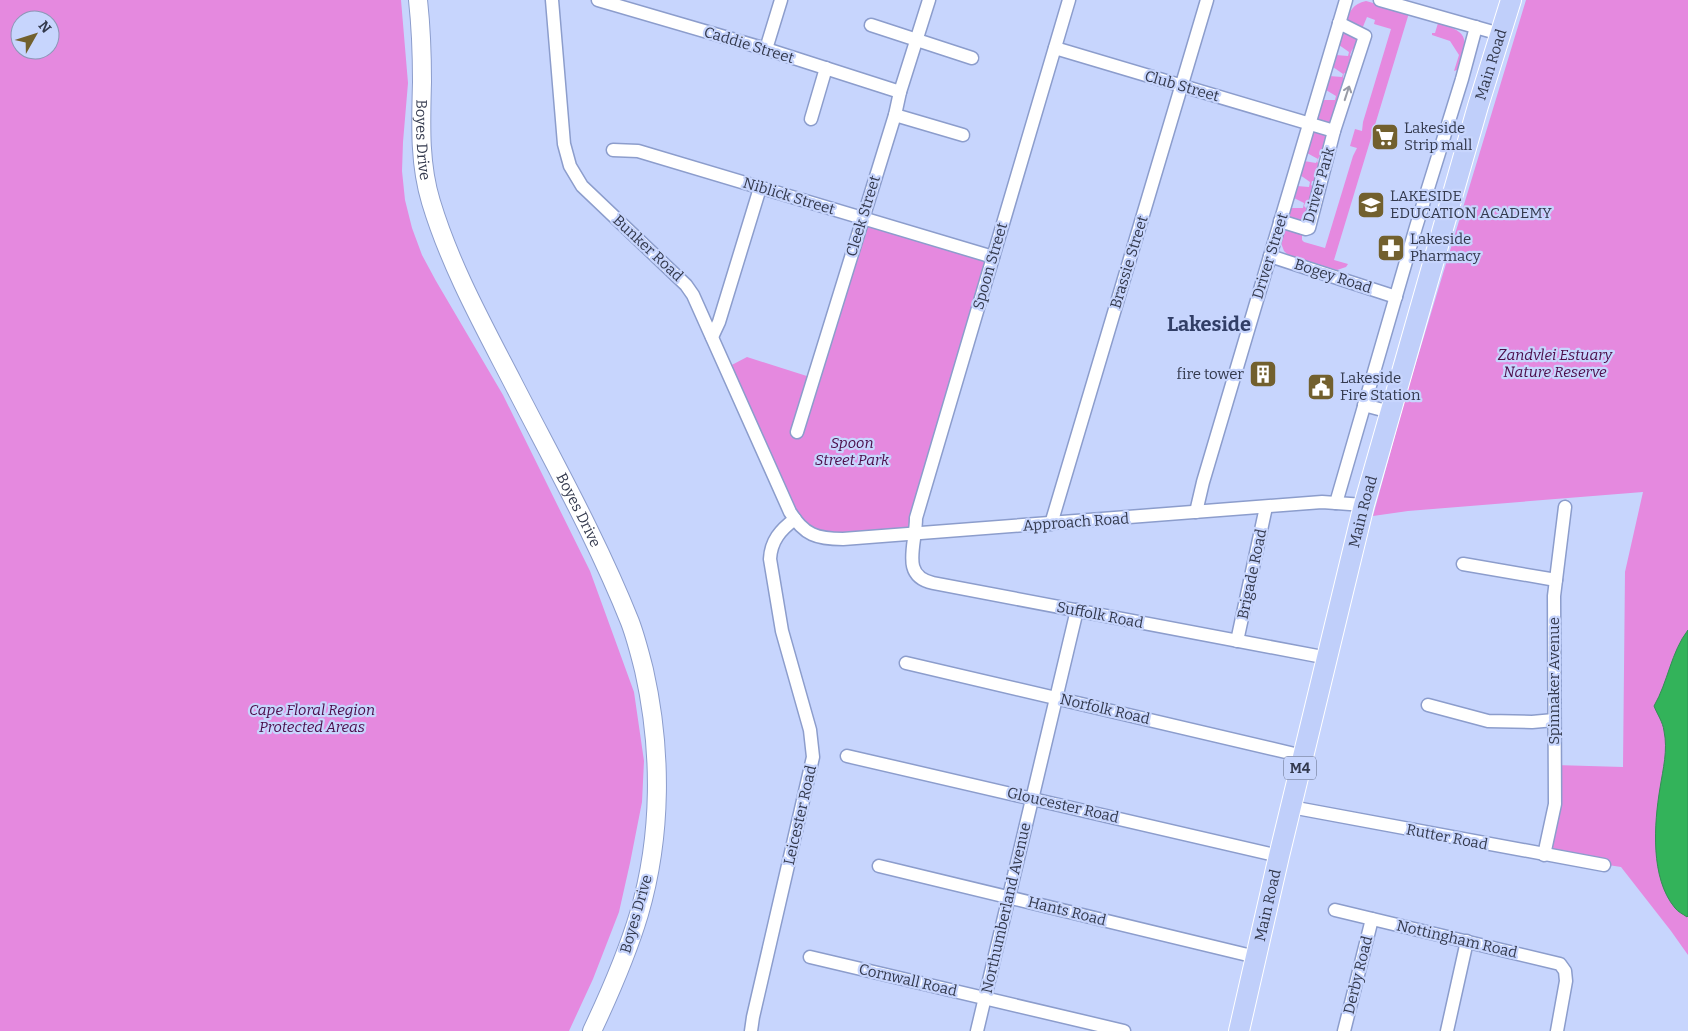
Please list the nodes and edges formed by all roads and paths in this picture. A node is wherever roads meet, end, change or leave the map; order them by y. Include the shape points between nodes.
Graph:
1 (418, 0) edge
2 (552, 0) edge
3 (598, 0) edge
4 (781, 0) edge
5 (928, 0) edge
6 (1069, 0) edge
7 (1207, 0) edge
8 (1346, 0) edge
9 (1380, 0) edge
10 (1510, 0) edge
11 (1339, 23) junction
12 (871, 25) dead end
13 (1476, 27) junction
14 (1500, 34) junction
15 (916, 40) junction
16 (1055, 48) junction
17 (766, 49) junction
18 (972, 58) dead end
19 (826, 68) junction
20 (1181, 86) junction
21 (900, 92) junction
22 (895, 115) junction
23 (810, 118) dead end
24 (1310, 124) junction
25 (1331, 130) junction
26 (963, 135) dead end
27 (613, 150) dead end
28 (760, 188) junction
29 (862, 218) junction
30 (1280, 221) junction
31 (1270, 256) junction
32 (993, 257) junction
33 (1396, 297) junction
34 (712, 337) junction
35 (1364, 405) junction
36 (1390, 412) junction
37 (797, 432) dead end
38 (1336, 503) junction
39 (1364, 505) junction
40 (1266, 507) junction
41 (1565, 507) dead end
42 (1196, 512) junction
43 (794, 520) junction
44 (1050, 524) junction
45 (916, 534) junction
46 (1463, 564) dead end
47 (1556, 580) junction
48 (1077, 610) junction
49 (1237, 641) junction
50 (1328, 658) junction
51 (906, 663) dead end
52 (1056, 697) junction
53 (1428, 705) dead end
54 (1554, 720) junction
55 (847, 756) dead end
56 (1303, 756) junction
57 (1032, 798) junction
58 (1291, 807) junction
59 (1544, 855) junction
60 (1279, 856) junction
61 (1604, 865) dead end
62 (879, 866) dead end
63 (1009, 897) junction
64 (1335, 910) dead end
65 (1372, 919) junction
66 (1467, 941) junction
67 (810, 957) dead end
68 (1256, 957) junction
69 (985, 998) junction
70 (592, 1031) edge
71 (751, 1031) edge
72 (977, 1031) edge
73 (1124, 1031) edge
74 (1239, 1031) edge
75 (1344, 1031) edge
76 (1447, 1031) edge
77 (1556, 1031) edge

1 - 70 main road, Boyes Drive via 422,48 421,147 431,204 464,289 596,544 631,623 652,714 657,792 646,884 627,950
2 - 34 street, Bunker Road via 564,144 574,174 582,186 686,285
3 - 17 street, Caddie Street
4 - 17 street
5 - 15 street, Cleek Street
6 - 16 street, Spoon Street
7 - 20 street, Brassie Street
8 - 11 street, Driver Street
9 - 13 street
10 - 14 main road, Main Road / M4
11 - 24 street, Driver Street
25 -> 11 street, Driver Park via 1365,36
12 - 15 street
13 - 14 street
13 - 33 street
14 - 36 main road, Main Road / M4
15 - 18 street
15 - 21 street, Cleek Street
16 - 20 street, Club Street
16 - 32 street, Spoon Street
17 - 19 street, Caddie Street
19 - 21 street, Caddie Street
19 - 23 street
20 - 24 street, Club Street
20 - 44 street, Brassie Street
21 - 22 street, Cleek Street
22 - 26 street
22 - 29 street, Cleek Street
24 - 25 street, Club Street
24 - 30 street, Driver Street
25 - 30 street, Driver Park via 1308,228
27 - 28 street, Niblick Street via 638,151
28 - 29 street, Niblick Street
28 - 34 street
29 - 32 street, Niblick Street
29 - 37 street, Cleek Street
30 - 31 street, Driver Street
31 - 33 street, Bogey Road
31 - 42 street, Driver Street
32 - 45 street, Spoon Street via 916,518
33 - 35 street
34 - 43 street, Bunker Road
35 - 36 street
35 - 38 street
36 - 39 main road, Main Road / M4
38 - 39 street, Approach Road
38 - 40 street, Approach Road
39 - 50 main road, Main Road / M4
40 - 42 street, Approach Road
40 - 49 street, Brigade Road
41 - 47 street, Spinnaker Avenue
42 - 44 street, Approach Road
43 - 45 street, Approach Road via 806,532 824,538
43 - 71 street, Leicester Road via 774,538 770,559 782,631 810,730 813,757
44 - 45 street, Approach Road
45 - 48 street, Suffolk Road via 913,569 924,581
46 - 47 street
47 - 54 street, Spinnaker Avenue
48 - 49 street, Suffolk Road
48 - 52 street, Northumberland Avenue
49 - 50 street, Suffolk Road
50 - 56 main road, Main Road / M4
51 - 52 street, Norfolk Road
52 - 56 street, Norfolk Road
52 - 57 street, Northumberland Avenue
53 - 54 street via 1488,721
54 - 59 street, Spinnaker Avenue via 1555,804
55 - 57 street, Gloucester Road
56 - 58 main road, Main Road / M4
57 - 60 street, Gloucester Road
57 - 63 street, Northumberland Avenue
58 - 59 street, Rutter Road
58 - 60 main road, Main Road / M4
59 - 61 street, Rutter Road
60 - 68 main road, Main Road / M4
62 - 63 street, Hants Road
63 - 68 street, Hants Road
63 - 69 street, Northumberland Avenue
64 - 65 street, Nottingham Road
65 - 66 street, Nottingham Road
65 - 75 street, Derby Road
66 - 76 street
66 - 77 street, Nottingham Road via 1560,964 1566,981
67 - 69 street, Cornwall Road
68 - 74 main road, Main Road / M4
69 - 72 street, Northumberland Avenue
69 - 73 street, Cornwall Road

